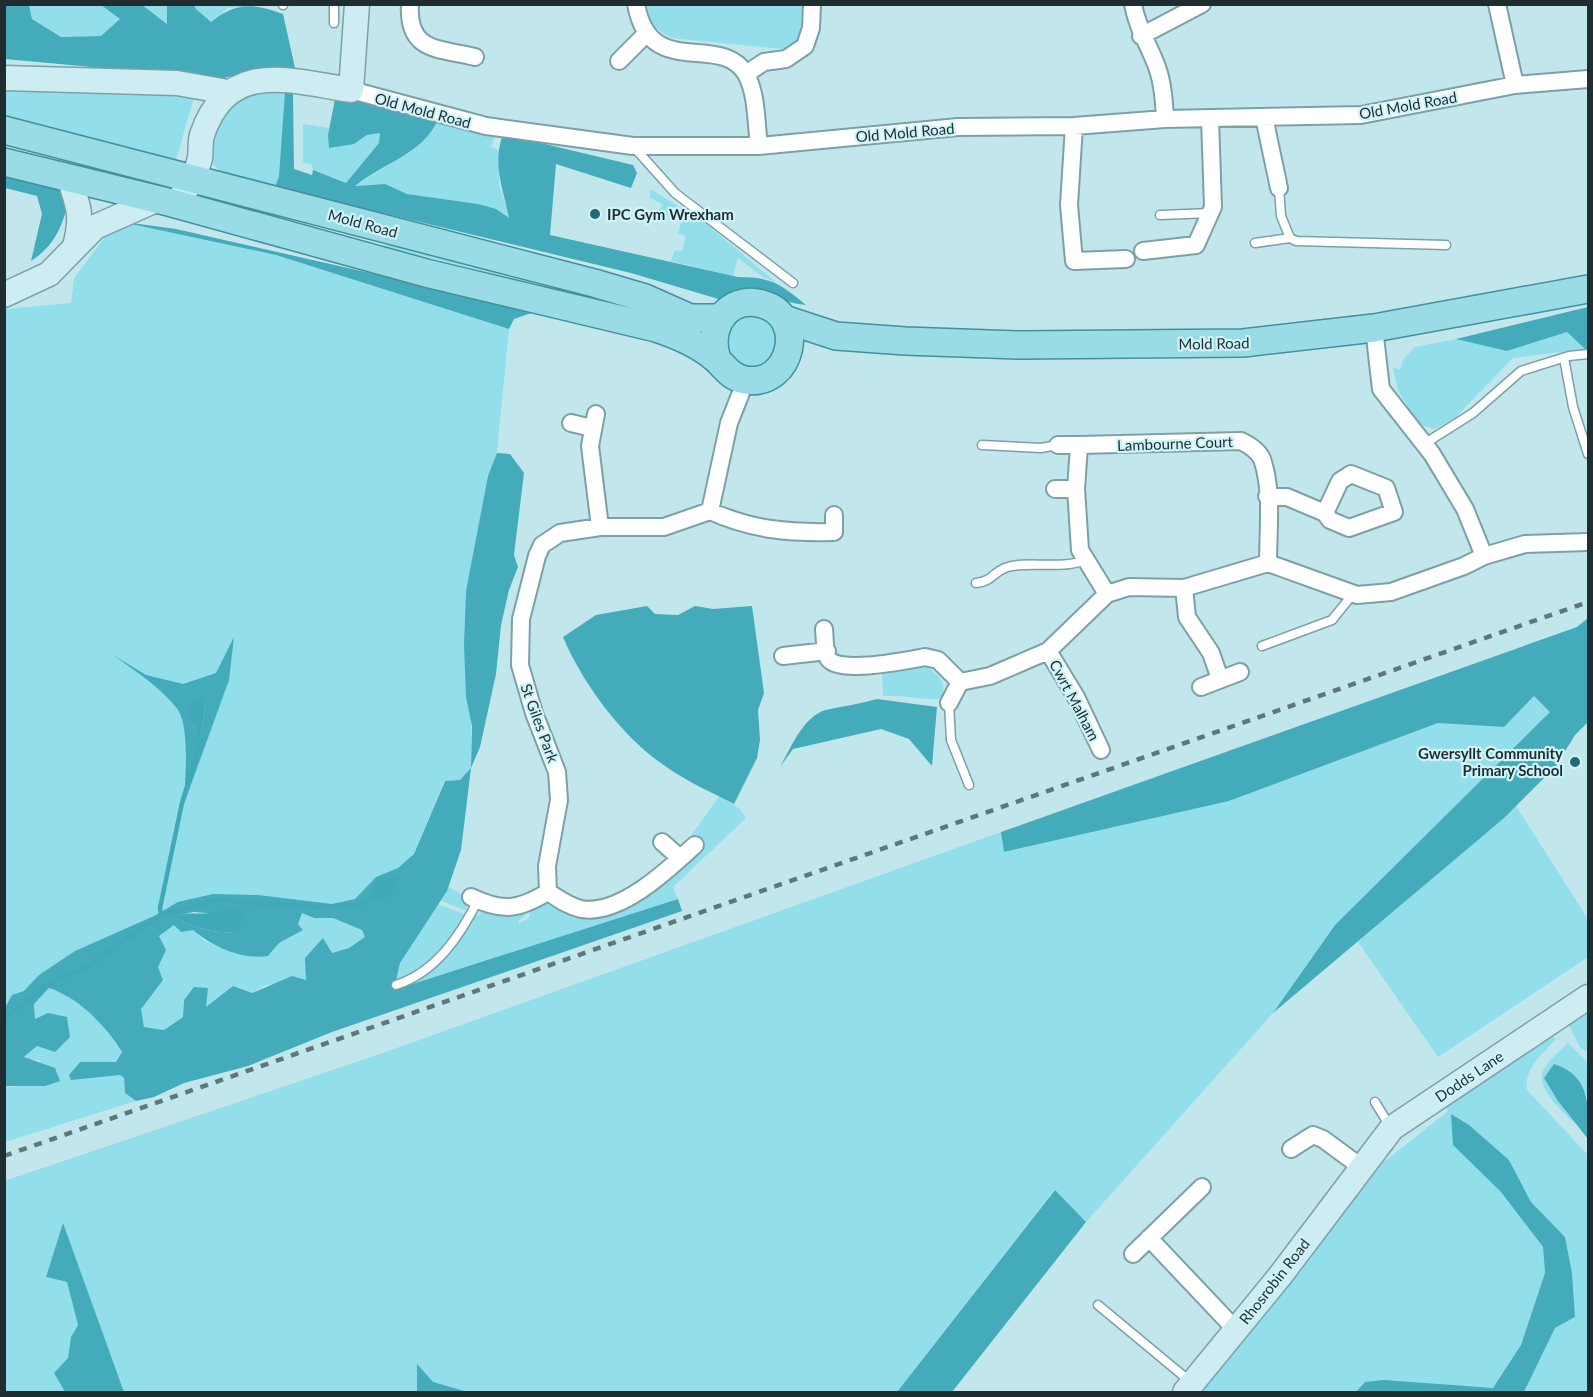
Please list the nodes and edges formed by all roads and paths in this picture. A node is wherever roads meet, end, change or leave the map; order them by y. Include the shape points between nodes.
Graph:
1 (334, 4) edge
2 (357, 4) edge
3 (410, 4) edge
4 (636, 4) edge
5 (812, 4) edge
6 (1133, 4) edge
7 (1202, 4) edge
8 (1497, 4) edge
9 (334, 23) dead end
10 (645, 35) junction
11 (1141, 36) junction
12 (465, 58) dead end
13 (619, 62) dead end
14 (746, 74) junction
15 (4, 78) edge
16 (1588, 79) edge
17 (1515, 85) junction
18 (351, 90) junction
19 (228, 92) junction
20 (1264, 117) junction
21 (1210, 118) junction
22 (1165, 119) junction
23 (1074, 126) junction
24 (4, 130) edge
25 (633, 146) junction
26 (759, 146) junction
27 (4, 162) edge
28 (69, 178) junction
29 (192, 179) junction
30 (1279, 188) joint
31 (164, 202) junction
32 (1211, 213) junction
33 (1160, 215) dead end
34 (1290, 238) junction
35 (1255, 243) dead end
36 (1446, 245) dead end
37 (75, 246) junction
38 (1143, 251) dead end
39 (1126, 259) dead end
40 (793, 283) dead end
41 (1588, 289) edge
42 (4, 295) edge
43 (720, 318) junction
44 (784, 319) junction
45 (1374, 328) junction
46 (836, 336) junction
47 (1588, 354) edge
48 (788, 355) junction
49 (1564, 358) junction
50 (717, 359) junction
51 (746, 380) junction
52 (571, 423) dead end
53 (1424, 444) junction
54 (982, 445) dead end
55 (1058, 445) joint
56 (1079, 445) junction
57 (1588, 454) edge
58 (1054, 489) dead end
59 (1076, 489) junction
60 (1267, 496) junction
61 (710, 511) junction
62 (1325, 513) dead end
63 (834, 515) dead end
64 (600, 527) junction
65 (1588, 542) edge
66 (1484, 556) junction
67 (1086, 560) junction
68 (1268, 563) junction
69 (976, 583) dead end
70 (1184, 588) junction
71 (1107, 594) junction
72 (1353, 594) junction
73 (824, 629) dead end
74 (1262, 646) dead end
75 (827, 651) junction
76 (1048, 651) junction
77 (783, 656) dead end
78 (1240, 672) dead end
79 (1220, 679) junction
80 (960, 682) junction
81 (1202, 687) dead end
82 (949, 703) joint
83 (1101, 750) dead end
84 (969, 785) dead end
85 (662, 842) dead end
86 (695, 844) dead end
87 (680, 858) junction
88 (548, 892) junction
89 (475, 898) joint
90 (396, 985) dead end
91 (1588, 997) edge
92 (1375, 1102) dead end
93 (1392, 1128) junction
94 (1291, 1149) dead end
95 (1361, 1167) junction
96 (1202, 1187) dead end
97 (1149, 1238) junction
98 (1133, 1254) dead end
99 (1098, 1305) dead end
100 (1236, 1329) junction
101 (1188, 1388) edge

1 - 9 lane
2 - 18 street
3 - 12 street via 409,25 414,36
4 - 10 street
5 - 14 street via 812,28 805,46 786,59 764,62
6 - 11 street
7 - 11 street
8 - 17 street
10 - 13 street
10 - 14 street via 670,48 733,61
11 - 22 street via 1163,87
14 - 26 street via 752,87
15 - 19 street via 177,82
16 - 17 street, Old Mold Road
17 - 20 street, Old Mold Road via 1361,115
18 - 19 street, Old Mold Road via 277,79 253,81
18 - 25 street, Old Mold Road via 486,126
19 - 29 street via 202,136 200,159
20 - 21 street, Old Mold Road
20 - 30 street
21 - 22 street, Old Mold Road
21 - 32 street
22 - 23 street, Old Mold Road
23 - 26 street, Old Mold Road via 958,127
23 - 39 street via 1069,205 1074,261
24 - 29 main road, Mold Road
25 - 26 street, Old Mold Road
25 - 40 lane via 675,193
27 - 28 main road
28 - 31 main road
28 - 37 street via 80,212
29 - 31 street via 184,193
29 - 43 main road, Mold Road via 594,283 645,298 690,318
30 - 34 lane via 1281,216
31 - 37 street via 105,222
31 - 50 main road via 426,273 656,328 683,337
32 - 33 lane
32 - 38 street via 1196,245
34 - 35 lane
34 - 36 lane
37 - 42 street via 49,274
41 - 45 main road, Mold Road
43 - 44 main road via 729,309 752,302 775,310
43 - 50 main road via 712,338
44 - 46 main road, Mold Road
44 - 48 main road via 791,343
45 - 46 main road, Mold Road via 1243,343 1020,345
45 - 53 street via 1381,389
46 - 48 main road, Mold Road
47 - 49 lane
48 - 51 main road via 771,375
49 - 53 lane via 1521,371 1473,413
49 - 57 lane via 1573,407
50 - 51 main road via 734,376
51 - 61 street via 729,423
52 - 64 street via 594,421 590,446
53 - 66 street via 1465,508
54 - 55 lane
55 - 56 street, Lambourne Court
56 - 59 street
56 - 60 street, Lambourne Court via 1241,441 1262,458
58 - 59 street
59 - 67 street via 1080,550
60 - 62 street via 1287,497
60 - 68 street, Lambourne Court
61 - 63 street via 735,522 792,533 834,532
61 - 64 street, St Giles Park via 664,527
64 - 88 street, St Giles Park via 560,533 542,545 520,619 520,665 559,785 547,866
65 - 66 street via 1525,544
66 - 72 street via 1391,592
67 - 69 lane via 1070,565 1008,568 991,580
67 - 71 street
68 - 70 street
68 - 72 street
70 - 71 street via 1129,587
70 - 79 street via 1187,617 1210,653
71 - 76 street
72 - 74 lane via 1332,620
73 - 75 street
75 - 77 street via 801,647
75 - 80 street via 828,658 841,666 870,671 925,657 938,660
76 - 80 street via 990,676
76 - 83 street, Cwrt Malham
78 - 79 street
79 - 81 street
80 - 82 street
82 - 84 lane via 951,740
85 - 87 street
86 - 87 street
87 - 88 street via 668,871 625,899 597,909 563,903
88 - 89 street via 516,908 494,907
89 - 90 lane via 462,932 437,960 410,981
91 - 93 street, Dodds Lane
92 - 93 lane
93 - 95 street, Dodds Lane
94 - 95 street via 1313,1135
95 - 100 street, Rhosrobin Road
96 - 97 street
97 - 98 street
97 - 100 street
99 - 101 lane
100 - 101 street, Rhosrobin Road

